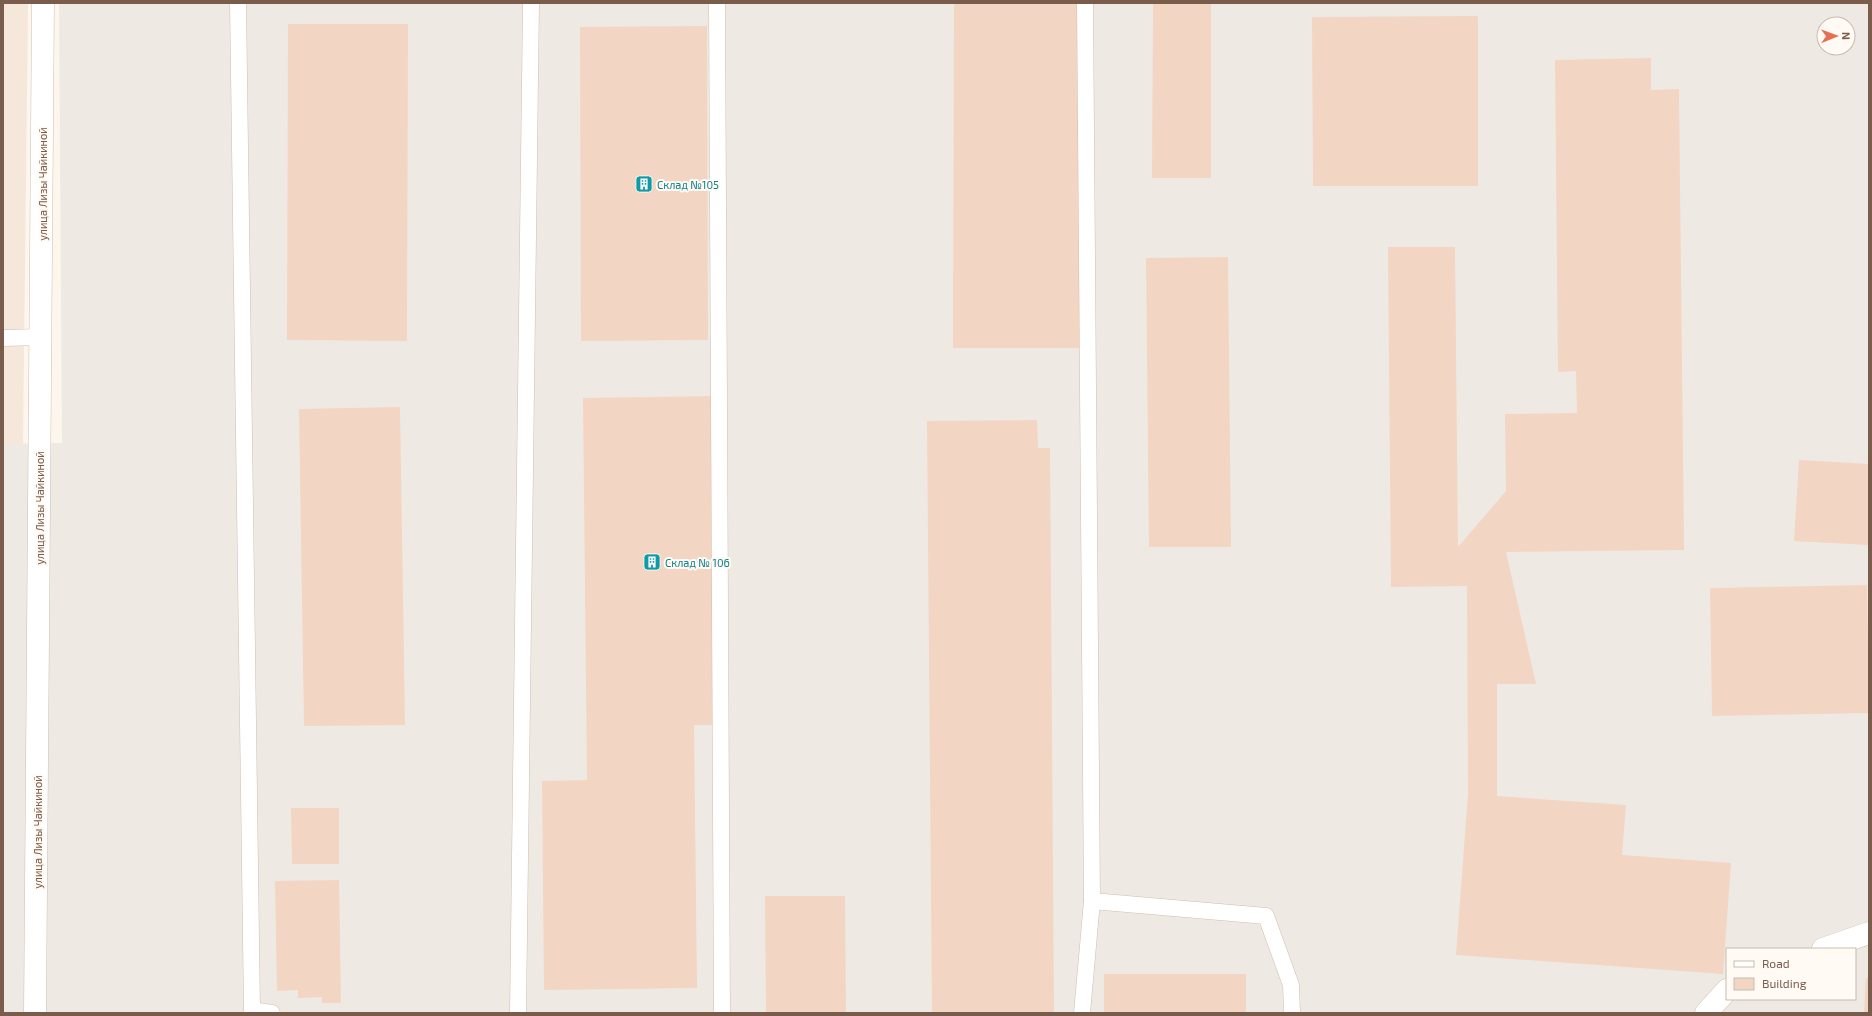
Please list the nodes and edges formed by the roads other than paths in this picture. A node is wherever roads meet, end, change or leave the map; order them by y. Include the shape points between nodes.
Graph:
1 (43, 3) edge
2 (238, 3) edge
3 (531, 3) edge
4 (717, 3) edge
5 (1085, 3) edge
6 (40, 337) junction
7 (3, 338) edge
8 (1092, 902) junction
9 (1869, 933) edge
10 (1827, 948) edge
11 (1726, 991) edge
12 (252, 1011) edge
13 (35, 1013) edge
14 (272, 1013) edge
15 (518, 1013) edge
16 (722, 1013) edge
17 (1082, 1013) edge
18 (1292, 1013) edge
19 (1706, 1013) edge

1 - 6 street, улица Лизы Чайкиной
2 - 12 lane
3 - 15 lane
4 - 16 lane
5 - 8 lane
6 - 7 lane
6 - 13 street, улица Лизы Чайкиной
8 - 17 lane
8 - 18 lane via 1266,916 1291,985
9 - 10 street
11 - 19 street
12 - 14 lane

